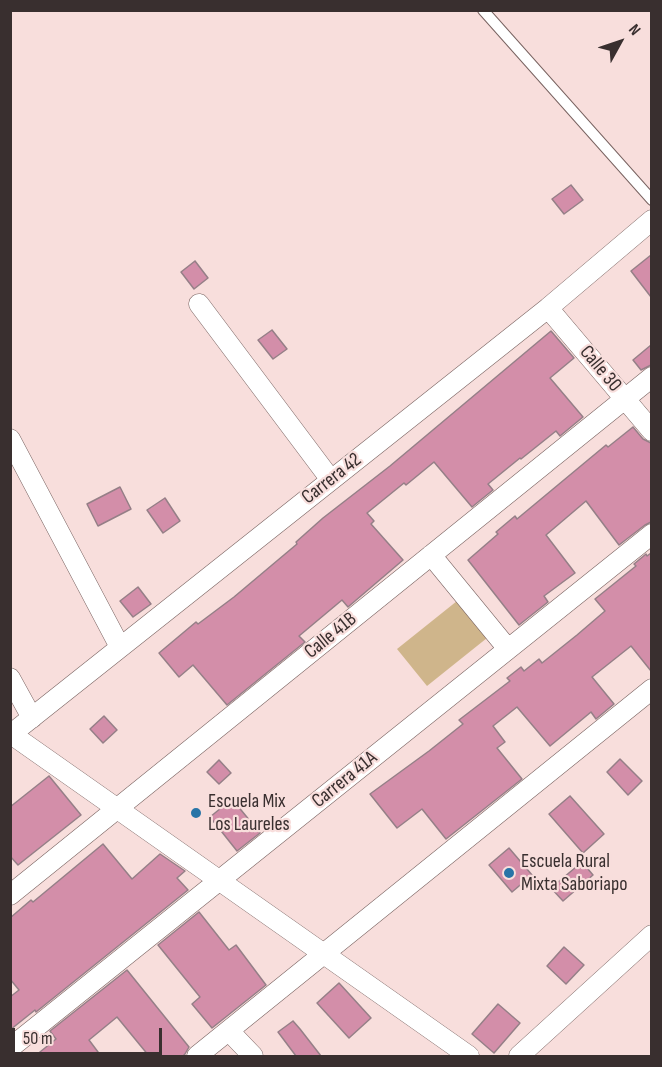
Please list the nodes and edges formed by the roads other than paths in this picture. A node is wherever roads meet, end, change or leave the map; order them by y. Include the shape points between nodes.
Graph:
1 (483, 10) edge
2 (651, 200) edge
3 (651, 220) edge
4 (199, 304) dead end
5 (548, 308) junction
6 (651, 377) edge
7 (625, 399) junction
8 (651, 431) edge
9 (10, 439) edge
10 (331, 480) junction
11 (651, 534) edge
12 (431, 555) junction
13 (120, 647) junction
14 (508, 649) junction
15 (10, 678) edge
16 (651, 689) edge
17 (32, 718) junction
18 (11, 734) edge
19 (117, 809) junction
20 (220, 881) junction
21 (10, 895) edge
22 (651, 936) edge
23 (324, 955) junction
24 (229, 1031) junction
25 (10, 1048) edge
26 (197, 1056) edge
27 (253, 1056) edge
28 (469, 1056) edge
29 (519, 1056) edge

1 - 2 lane
3 - 5 street, Carrera 42
4 - 10 street
5 - 7 street, Calle 30
5 - 10 street, Carrera 42
6 - 7 street, Calle 41B
7 - 8 street, Calle 30
7 - 12 street, Calle 41B
9 - 13 street
10 - 13 street, Carrera 42
11 - 14 street, Carrera 41A
12 - 14 street
12 - 19 street, Calle 41B
13 - 17 street, Carrera 42
14 - 20 street, Carrera 41A
15 - 17 street
16 - 23 street
17 - 18 street, Carrera 42
18 - 19 street
19 - 20 street
19 - 21 street, Calle 41B
20 - 23 street
20 - 25 street, Carrera 41A
22 - 29 street
23 - 24 street
23 - 28 street
24 - 26 street
24 - 27 street

